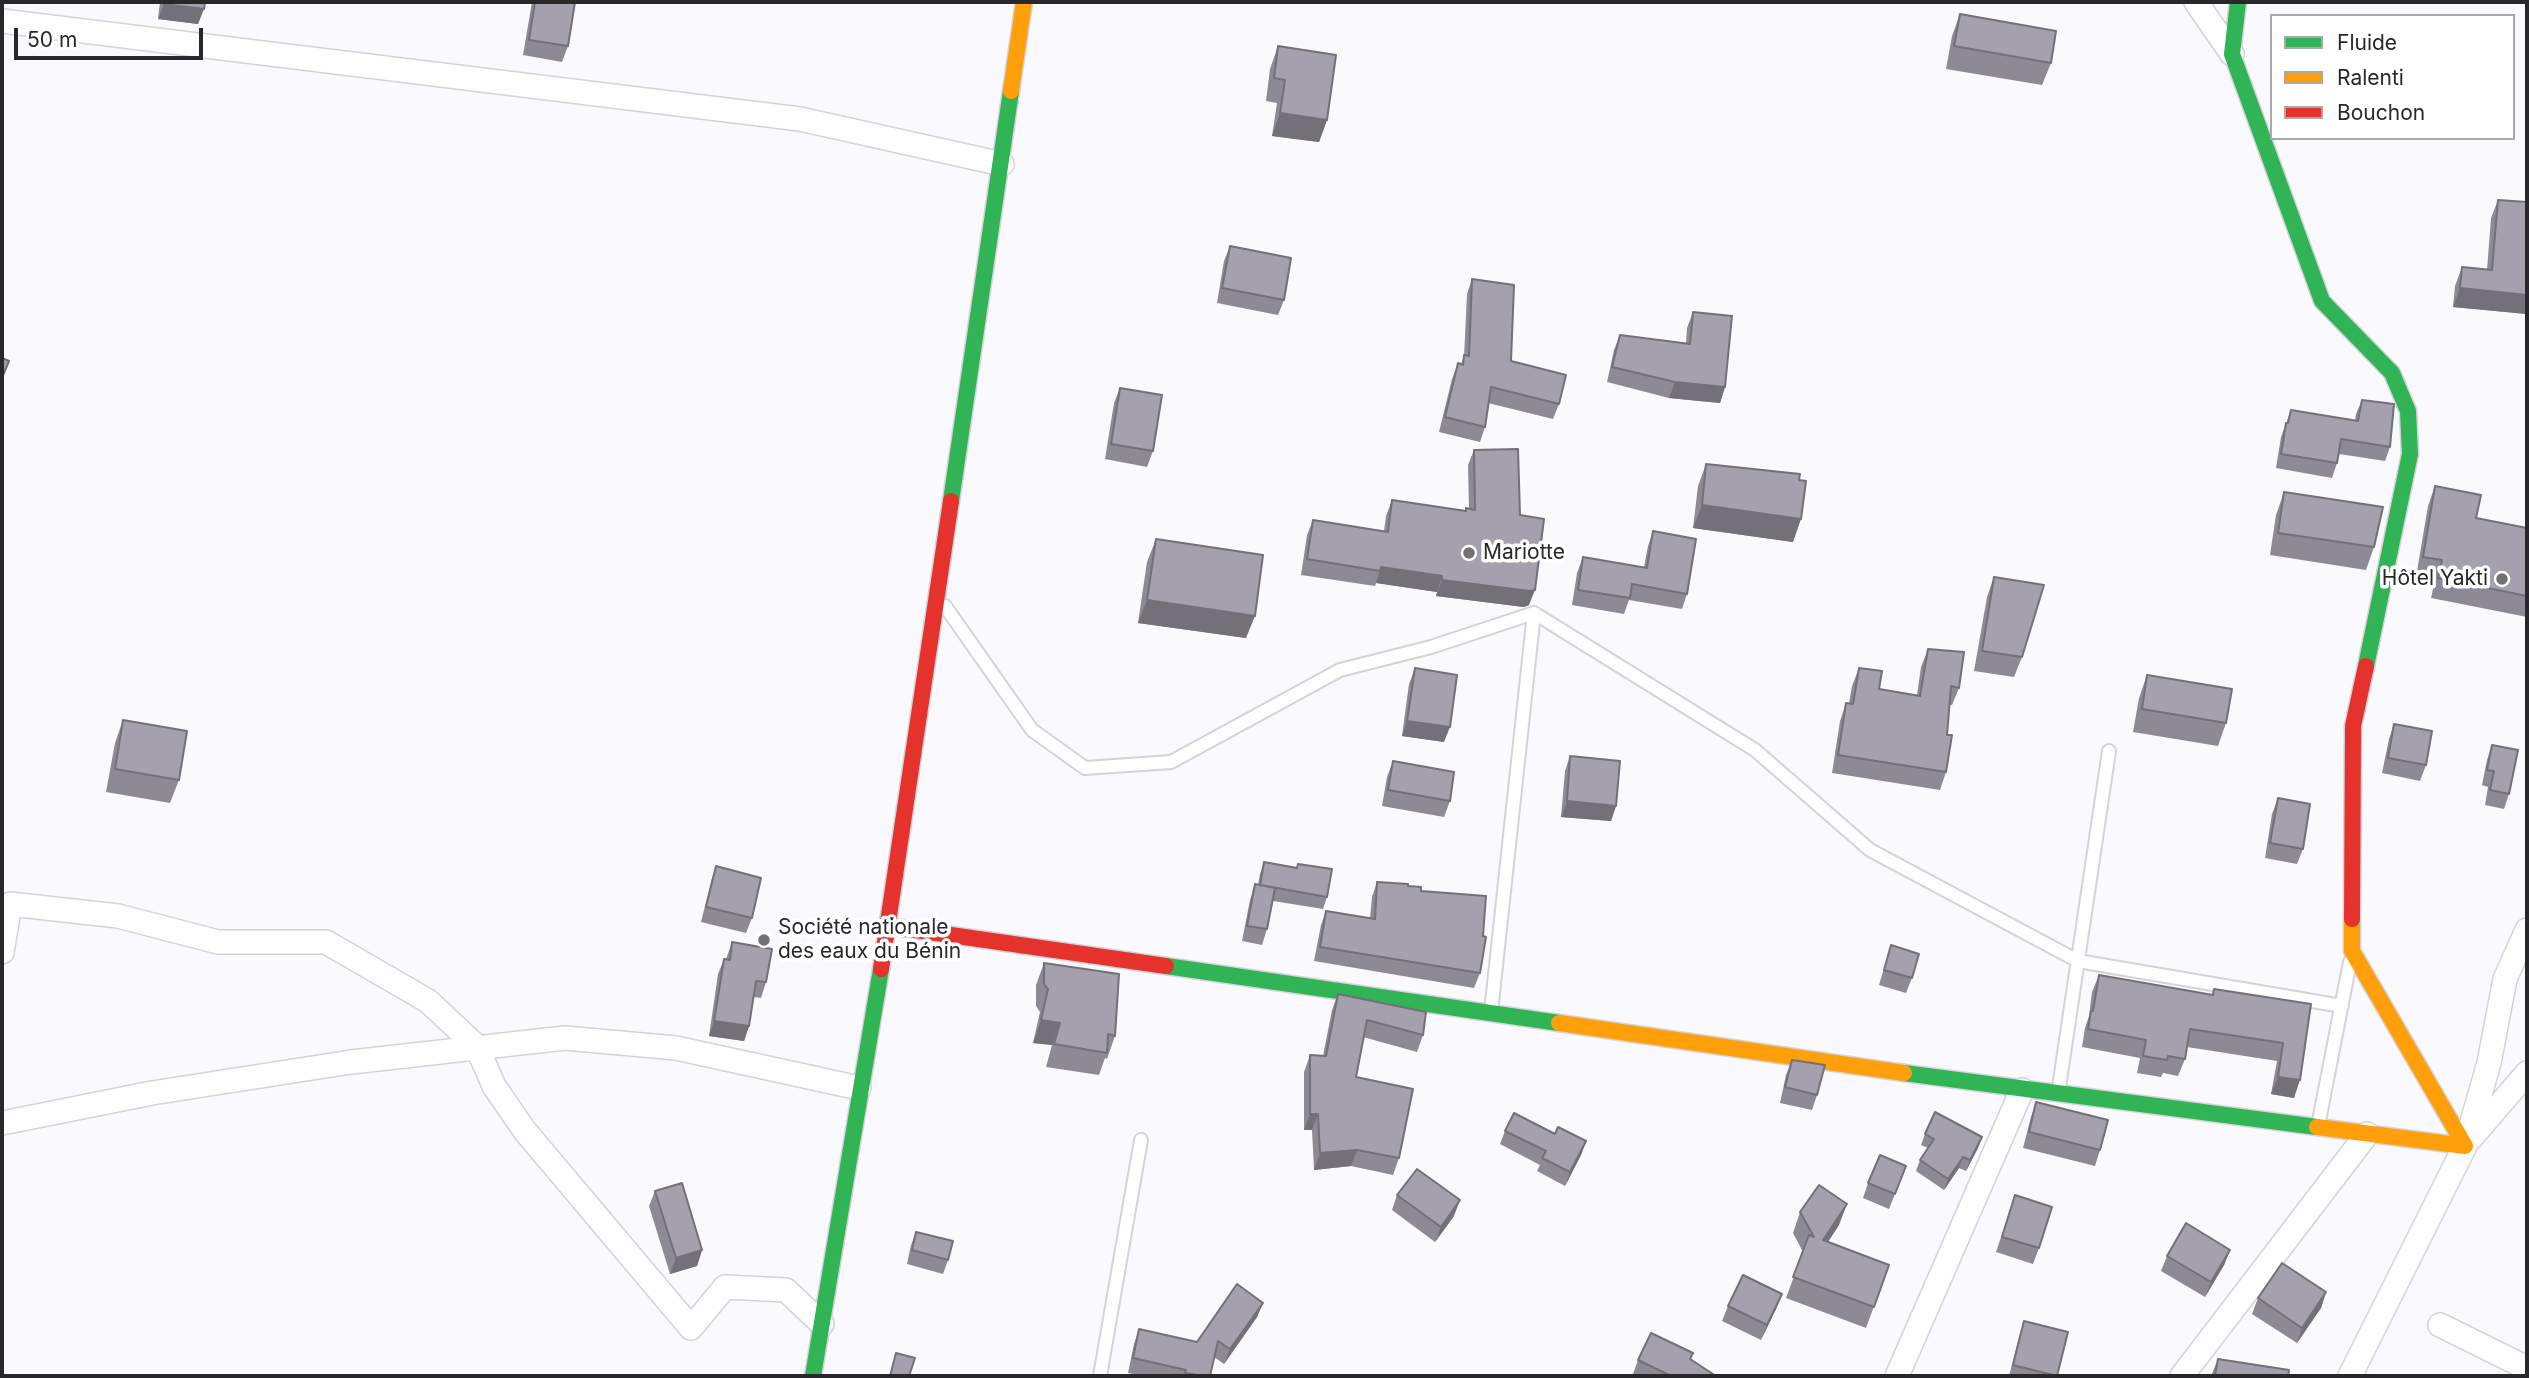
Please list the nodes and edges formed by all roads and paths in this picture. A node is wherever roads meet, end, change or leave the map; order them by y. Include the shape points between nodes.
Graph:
1 (1024, 2) edge
2 (2196, 2) edge
3 (2238, 2) edge
4 (2, 21) edge
5 (2232, 54) junction
6 (1002, 164) junction
7 (937, 596) junction
8 (1534, 613) junction
9 (2109, 751) dead end
10 (888, 926) junction
11 (2527, 930) edge
12 (2352, 951) junction
13 (2, 952) edge
14 (2078, 961) junction
15 (2342, 1006) junction
16 (1491, 1012) junction
17 (477, 1047) junction
18 (2527, 1073) edge
19 (859, 1088) junction
20 (2022, 1090) junction
21 (2058, 1094) junction
22 (2, 1123) edge
23 (2318, 1128) junction
24 (2367, 1134) junction
25 (1141, 1140) dead end
26 (2465, 1146) junction
27 (822, 1324) junction
28 (2440, 1325) dead end
29 (2527, 1368) edge
30 (813, 1376) edge
31 (1100, 1376) edge
32 (1898, 1376) edge
33 (2182, 1376) edge
34 (2350, 1376) edge

1 - 6 main road
2 - 5 street
3 - 5 main road
4 - 6 street via 800,119
5 - 12 main road via 2322,301 2392,373 2408,411 2410,454 2353,726
6 - 7 main road
7 - 8 lane via 1031,730 1085,768 1171,762 1340,670 1431,647
7 - 10 main road
8 - 14 lane via 1755,750 1870,850
8 - 16 lane
9 - 14 lane
10 - 16 main road
10 - 19 main road
11 - 26 street via 2505,979 2489,1063
12 - 15 lane
12 - 26 main road
13 - 17 street via 10,904 118,916 218,942 326,942 428,1001
14 - 15 lane
14 - 21 lane
15 - 23 lane
16 - 20 main road
17 - 19 street via 565,1038 676,1048
17 - 22 street via 165,1091
17 - 27 street via 494,1086 524,1131 691,1328 725,1287 786,1290
18 - 26 street
19 - 27 main road
20 - 21 main road
20 - 32 street
21 - 23 main road
23 - 24 main road
24 - 26 main road
24 - 33 street
25 - 31 lane
26 - 34 street
27 - 30 main road
28 - 29 street

